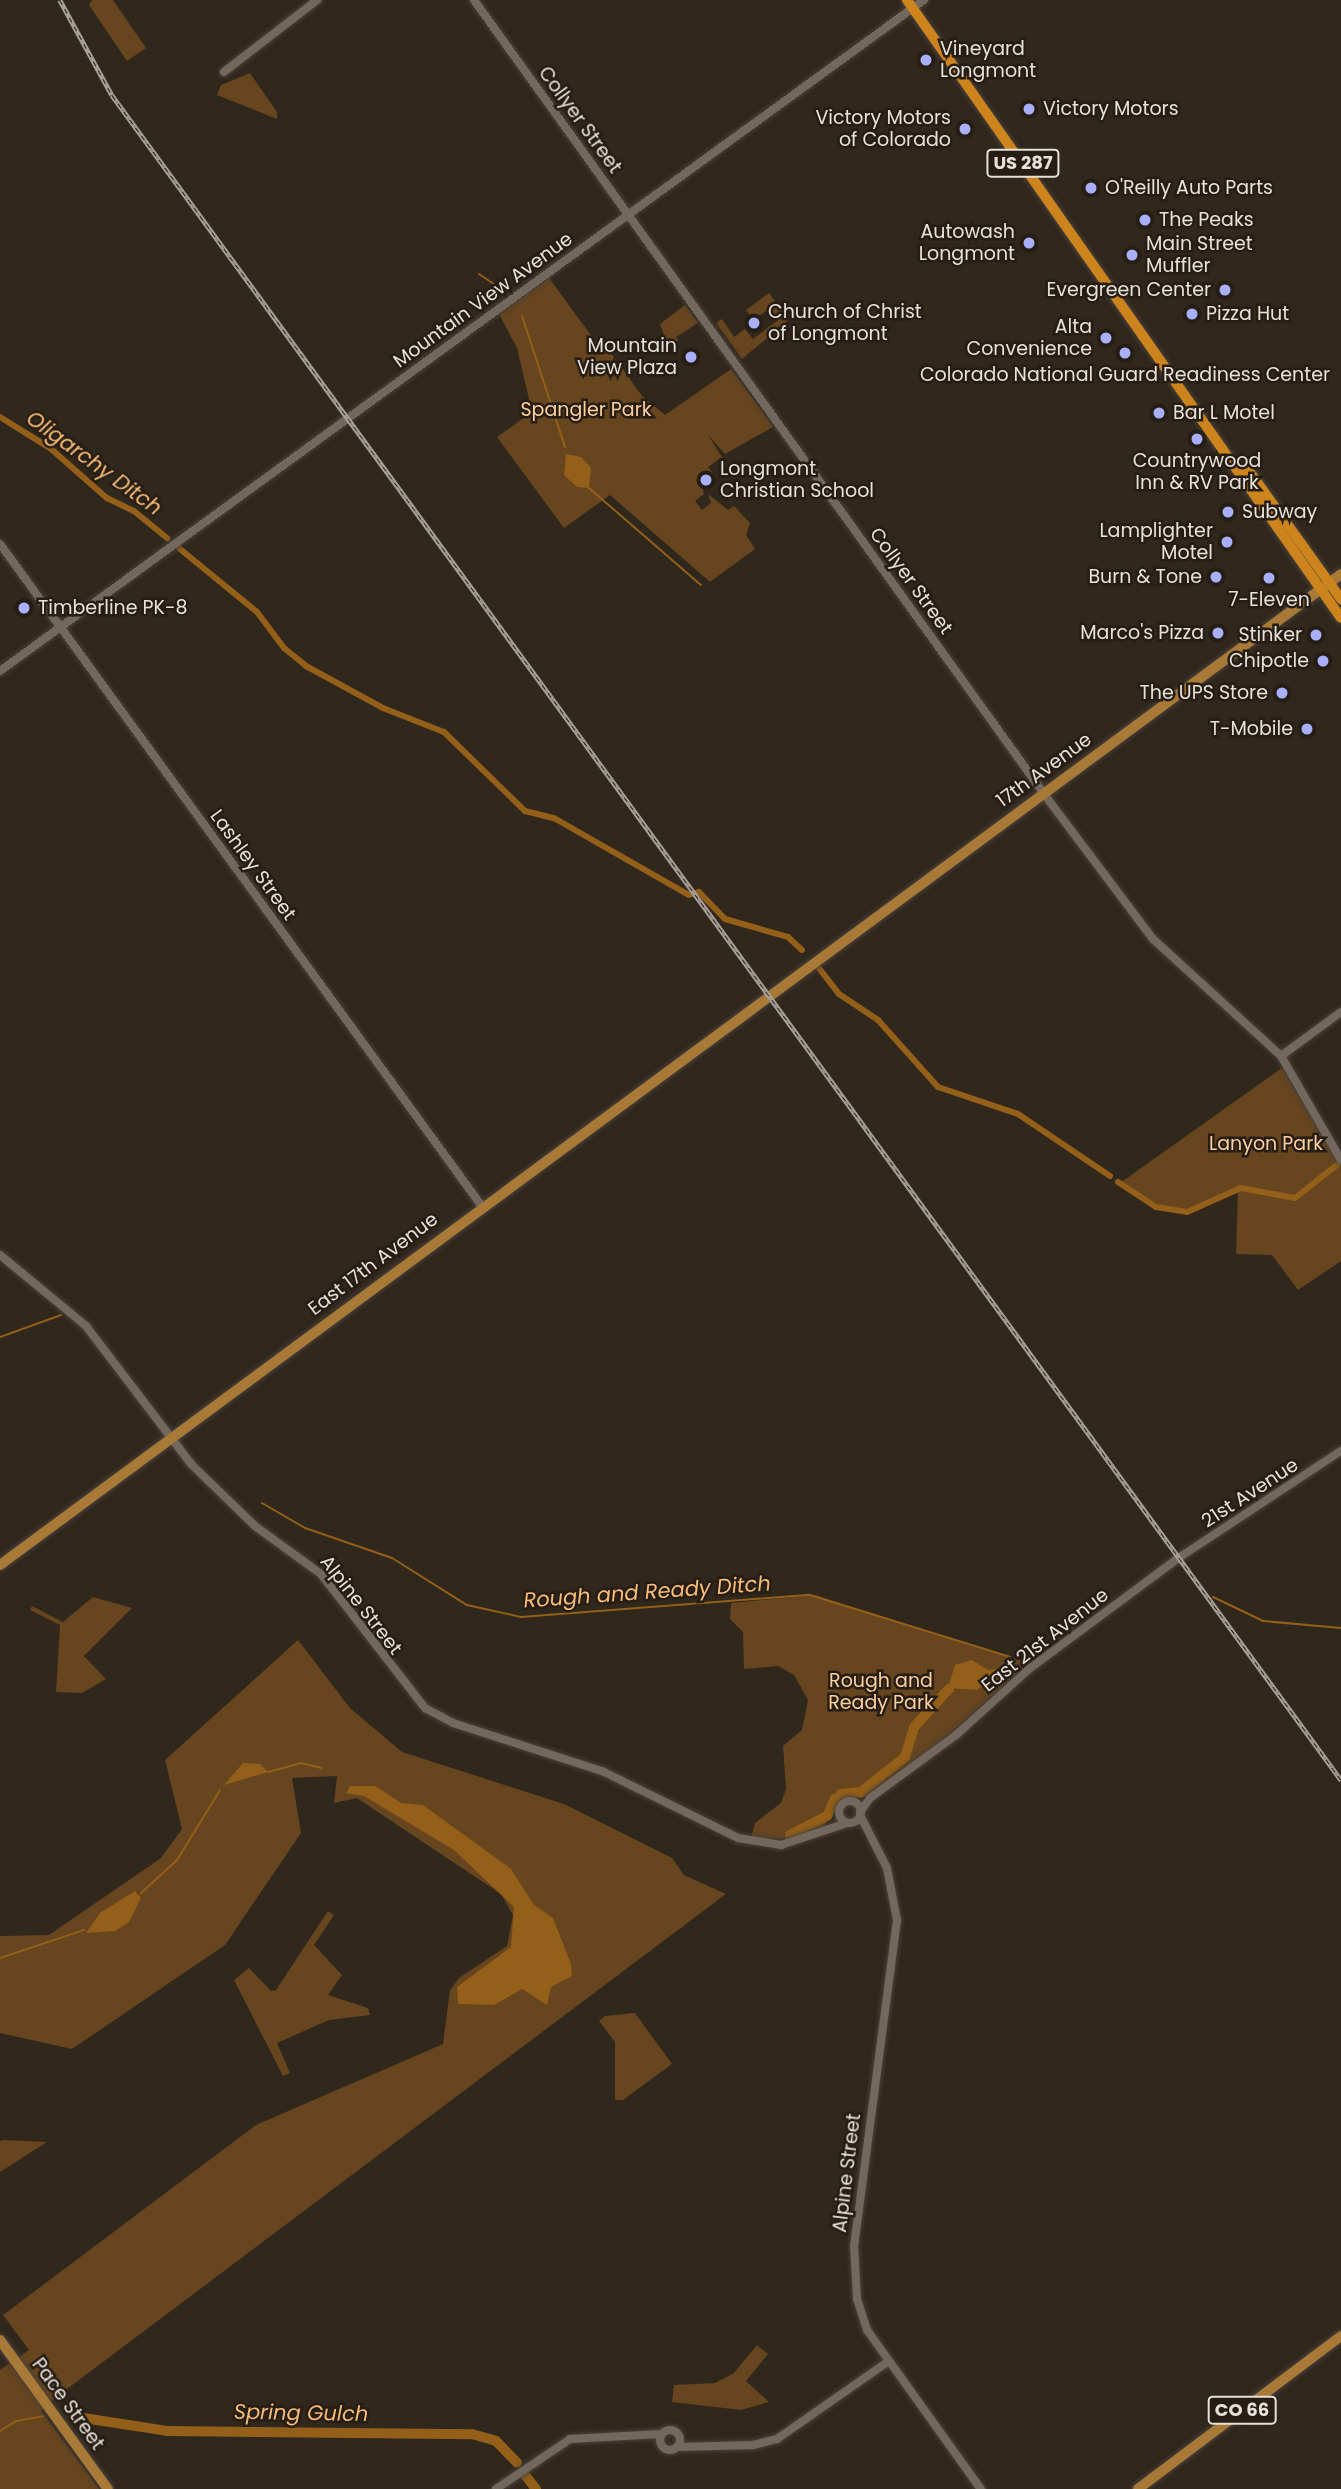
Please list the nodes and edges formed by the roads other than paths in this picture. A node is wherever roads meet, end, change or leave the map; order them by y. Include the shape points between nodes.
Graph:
1 (317, 0) edge
2 (474, 0) edge
3 (924, 0) edge
4 (910, 4) edge
5 (224, 72) dead end
6 (628, 214) junction
7 (0, 544) edge
8 (1341, 574) edge
9 (1324, 587) junction
10 (1341, 599) edge
11 (1341, 618) edge
12 (60, 626) junction
13 (0, 671) edge
14 (1043, 792) junction
15 (769, 994) joint
16 (1341, 1012) edge
17 (1281, 1056) junction
18 (1341, 1160) edge
19 (481, 1205) junction
20 (0, 1255) edge
21 (169, 1438) junction
22 (1341, 1451) edge
23 (1175, 1560) joint
24 (0, 1565) edge
25 (870, 1798) junction
26 (851, 1802) junction
27 (839, 1814) junction
28 (860, 1814) junction
29 (848, 1823) junction
30 (832, 1826) junction
31 (864, 1832) junction
32 (1341, 2336) edge
33 (0, 2340) edge
34 (889, 2361) junction
35 (661, 2434) junction
36 (679, 2435) junction
37 (633, 2437) junction
38 (702, 2443) junction
39 (661, 2445) junction
40 (677, 2447) junction
41 (108, 2489) edge
42 (496, 2489) edge
43 (981, 2489) edge
44 (1138, 2489) edge

1 - 5 street via 231,62
2 - 6 street, Collyer Street
3 - 4 street, Mountain View Avenue
4 - 6 street, Mountain View Avenue
4 - 9 highway, US 287 via 1242,470 1249,471
6 - 12 street, Mountain View Avenue
6 - 14 street, Collyer Street
7 - 12 street, Lashley Street
8 - 9 main road, 17th Avenue
9 - 10 highway, US 287
9 - 11 highway, US 287
9 - 14 main road, 17th Avenue
12 - 13 street, Mountain View Avenue
12 - 19 street, Lashley Street
14 - 15 main road, 17th Avenue
14 - 17 street, Collyer Street via 1153,939
15 - 19 main road, East 17th Avenue
16 - 17 street
17 - 18 street, Collyer Street
19 - 21 main road, East 17th Avenue
20 - 21 street, Alpine Street via 86,1326
21 - 24 main road, East 17th Avenue
21 - 30 street, Alpine Street via 255,1526 321,1574 425,1708 453,1724 603,1771 738,1838 781,1845
22 - 23 street, 21st Avenue
23 - 25 street, East 21st Avenue via 1009,1684 956,1735
25 - 26 street, East 21st Avenue
25 - 28 street, East 21st Avenue
26 - 27 street
26 - 28 street
27 - 29 street, Alpine Street
27 - 30 street
28 - 29 street, East 21st Avenue
28 - 31 street, Alpine Street
29 - 30 street
29 - 31 street, Alpine Street
31 - 34 street, Alpine Street via 887,1868 897,1920 854,2245 854,2281 867,2330
32 - 44 main road, CO 66
33 - 41 main road, Pace Street
34 - 38 street via 777,2439 753,2445
34 - 43 street, Alpine Street
35 - 36 street via 670,2430
35 - 37 street
35 - 39 street
36 - 38 street
36 - 40 street
37 - 39 street
37 - 42 street via 594,2435 559,2443
38 - 40 street
39 - 40 street

